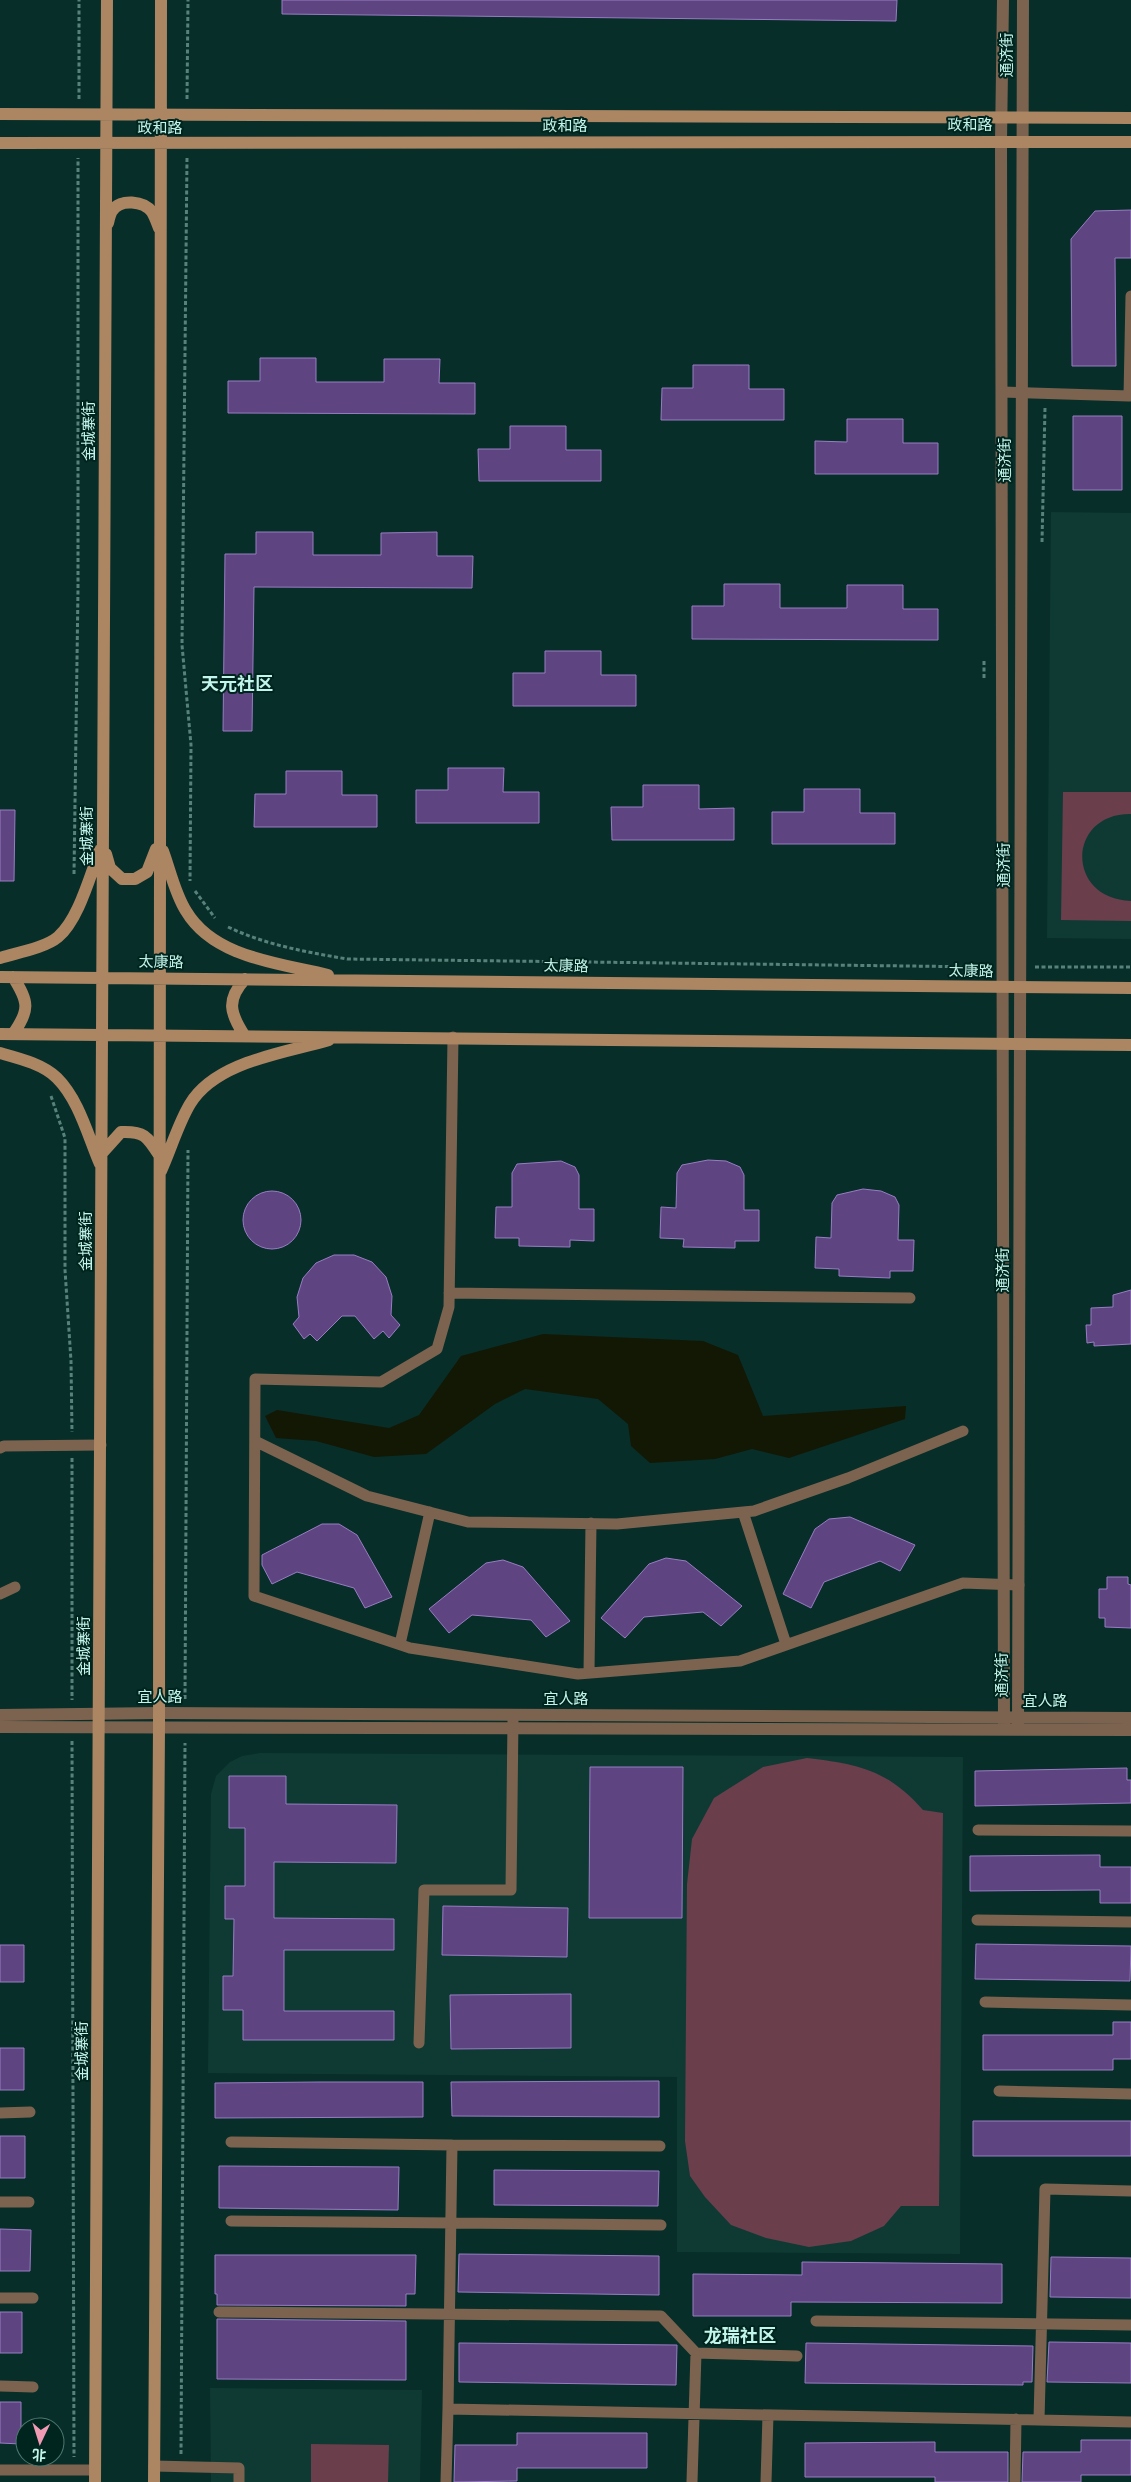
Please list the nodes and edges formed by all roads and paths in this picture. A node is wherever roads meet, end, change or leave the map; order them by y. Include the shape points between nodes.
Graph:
1 (79, 0) edge
2 (107, 0) edge
3 (161, 0) edge
4 (188, 0) edge
5 (1003, 0) edge
6 (1023, 0) edge
7 (0, 114) edge
8 (79, 115) junction
9 (106, 116) junction
10 (161, 116) junction
11 (187, 116) junction
12 (1001, 118) junction
13 (1022, 118) junction
14 (1131, 118) edge
15 (1000, 141) junction
16 (1022, 141) junction
17 (1131, 142) edge
18 (0, 143) edge
19 (78, 144) junction
20 (106, 144) junction
21 (161, 144) junction
22 (187, 144) junction
23 (106, 230) junction
24 (161, 232) junction
25 (1131, 296) edge
26 (1130, 378) edge
27 (1002, 392) junction
28 (1022, 393) junction
29 (1046, 394) junction
30 (1042, 542) dead end
31 (159, 842) junction
32 (103, 843) junction
33 (74, 880) dead end
34 (218, 923) dead end
35 (226, 926) dead end
36 (0, 958) edge
37 (1002, 967) junction
38 (1020, 967) junction
39 (1131, 967) edge
40 (6, 977) edge
41 (103, 977) junction
42 (159, 978) junction
43 (244, 979) junction
44 (350, 980) junction
45 (1002, 988) junction
46 (1020, 988) junction
47 (1131, 988) edge
48 (0, 1034) edge
49 (13, 1034) junction
50 (104, 1034) junction
51 (160, 1034) junction
52 (244, 1035) junction
53 (344, 1036) junction
54 (453, 1037) junction
55 (1002, 1044) junction
56 (1020, 1044) junction
57 (1131, 1045) edge
58 (0, 1053) edge
59 (48, 1088) dead end
60 (188, 1143) dead end
61 (103, 1152) junction
62 (160, 1155) junction
63 (103, 1171) junction
64 (160, 1175) junction
65 (449, 1294) junction
66 (910, 1298) dead end
67 (964, 1430) dead end
68 (254, 1441) junction
69 (101, 1445) junction
70 (72, 1446) junction
71 (0, 1448) edge
72 (430, 1512) junction
73 (743, 1512) junction
74 (591, 1523) junction
75 (1004, 1585) junction
76 (1019, 1585) junction
77 (14, 1587) dead end
78 (0, 1594) edge
79 (400, 1644) junction
80 (786, 1644) junction
81 (589, 1673) junction
82 (0, 1715) edge
83 (1131, 1718) edge
84 (159, 1720) junction
85 (185, 1720) junction
86 (72, 1721) junction
87 (100, 1721) junction
88 (513, 1721) junction
89 (1004, 1724) junction
90 (1018, 1724) junction
91 (0, 1727) edge
92 (1131, 1730) edge
93 (978, 1830) dead end
94 (1131, 1831) edge
95 (977, 1920) dead end
96 (1131, 1922) edge
97 (985, 2002) dead end
98 (1131, 2006) edge
99 (419, 2043) dead end
100 (999, 2091) dead end
101 (1131, 2094) edge
102 (30, 2112) dead end
103 (0, 2113) edge
104 (231, 2142) dead end
105 (452, 2145) junction
106 (660, 2146) dead end
107 (1131, 2191) edge
108 (0, 2202) edge
109 (29, 2202) dead end
110 (231, 2221) dead end
111 (451, 2223) junction
112 (661, 2225) dead end
113 (0, 2298) edge
114 (33, 2298) dead end
115 (219, 2312) dead end
116 (450, 2314) junction
117 (816, 2321) dead end
118 (1041, 2324) junction
119 (1131, 2325) edge
120 (696, 2353) junction
121 (797, 2356) dead end
122 (0, 2386) edge
123 (32, 2386) dead end
124 (448, 2409) junction
125 (694, 2414) junction
126 (768, 2415) junction
127 (1016, 2419) junction
128 (1039, 2420) junction
129 (1131, 2422) edge
130 (154, 2466) junction
131 (181, 2466) junction
132 (0, 2470) edge
133 (74, 2470) junction
134 (95, 2476) edge
135 (154, 2482) edge
136 (239, 2482) edge
137 (446, 2482) edge
138 (692, 2482) edge
139 (766, 2482) edge
140 (1015, 2482) edge

1 - 8 path
2 - 9 main road, 金城寨街
3 - 10 main road
4 - 11 path
5 - 12 street, 通济街
6 - 13 street, 通济街
7 - 8 main road, 政和路
8 - 9 main road, 政和路
9 - 10 main road, 政和路
9 - 20 main road, 金城寨街
10 - 11 main road, 政和路
10 - 21 main road
11 - 12 main road, 政和路
12 - 13 main road, 政和路
12 - 15 street, 通济街
13 - 14 main road, 政和路
13 - 16 street, 通济街
15 - 16 main road, 政和路
15 - 22 main road, 政和路
15 - 27 street, 通济街
16 - 17 main road, 政和路
16 - 28 street, 通济街
18 - 19 main road, 政和路
19 - 20 main road, 政和路
19 - 33 path
20 - 21 main road, 政和路
20 - 23 main road, 金城寨街
21 - 22 main road, 政和路
21 - 24 main road
22 - 34 path via 182,646 191,745 190,884
23 - 24 main road via 112,212 126,203 148,207
23 - 32 main road, 金城寨街
24 - 31 main road
25 - 26 lane
26 - 29 lane via 1129,396
27 - 28 lane
27 - 37 street, 通济街
28 - 29 lane
28 - 38 street, 通济街
29 - 30 path
31 - 32 main road via 147,872 135,879 122,879 110,868
31 - 42 main road
31 - 44 main road via 186,911 207,936 238,952
32 - 36 main road via 76,913 58,937
32 - 41 main road, 金城寨街
35 - 37 path via 250,938 286,948 347,959
37 - 45 street, 通济街
38 - 39 path
38 - 46 street, 通济街
40 - 41 main road, 太康路
40 - 49 main road via 25,996 24,1018
41 - 42 main road, 太康路
41 - 50 main road, 金城寨街
42 - 43 main road, 太康路
42 - 51 main road
43 - 44 main road, 太康路
43 - 52 main road via 234,991 233,1017
44 - 45 main road, 太康路
45 - 46 main road, 太康路
45 - 55 street, 通济街
46 - 47 main road, 太康路
46 - 56 street, 通济街
48 - 49 main road
49 - 50 main road
50 - 51 main road
50 - 61 main road, 金城寨街
51 - 52 main road
51 - 62 main road
52 - 53 main road
53 - 54 main road
53 - 64 main road via 234,1067 208,1081 190,1104
54 - 55 main road
54 - 65 lane
55 - 56 main road
55 - 75 street, 通济街
56 - 57 main road
56 - 76 street, 通济街
58 - 63 main road via 27,1061 56,1077 73,1100
59 - 70 path via 65,1138 65,1270
60 - 85 path
61 - 62 main road via 120,1132 135,1132 147,1136
61 - 63 main road, 金城寨街
62 - 64 main road
63 - 69 main road, 金城寨街
64 - 84 main road
65 - 66 lane
65 - 68 lane via 449,1308 437,1349 381,1382 255,1379
67 - 73 lane via 848,1478
68 - 72 lane via 367,1496
68 - 79 lane via 254,1596
69 - 70 lane
69 - 87 main road, 金城寨街
70 - 71 lane
70 - 86 path
72 - 74 lane via 468,1522
72 - 79 lane
73 - 74 lane via 616,1524
73 - 80 lane
74 - 81 lane
75 - 76 lane
75 - 80 lane via 963,1582
75 - 89 street, 通济街
76 - 90 street, 通济街
77 - 78 lane
79 - 81 lane
80 - 81 lane via 740,1661
82 - 86 street, 宜人路
83 - 90 street, 宜人路
84 - 85 street, 宜人路
84 - 87 street, 宜人路
84 - 130 main road
85 - 88 street, 宜人路
85 - 131 path
86 - 87 street, 宜人路
86 - 91 street, 宜人路
86 - 133 path
87 - 134 main road, 金城寨街
88 - 89 street, 宜人路
88 - 99 lane via 511,1890 424,1890
89 - 90 street, 宜人路
90 - 92 street, 宜人路
93 - 94 lane
95 - 96 lane
97 - 98 lane
100 - 101 lane
102 - 103 lane
104 - 105 lane
105 - 106 lane
105 - 111 lane
107 - 118 lane via 1045,2189
108 - 109 lane
110 - 111 lane
111 - 112 lane
111 - 116 lane
113 - 114 lane
115 - 116 lane
116 - 120 lane via 661,2316
116 - 124 lane
117 - 118 lane
118 - 119 lane
118 - 128 lane
120 - 121 lane
120 - 125 lane
122 - 123 lane
124 - 125 lane
124 - 137 lane
125 - 126 lane
125 - 138 lane
126 - 127 lane
126 - 139 lane
127 - 128 lane
127 - 140 lane
128 - 129 lane
130 - 131 lane
130 - 135 main road
131 - 136 lane via 239,2468
132 - 133 lane
133 - 134 lane

